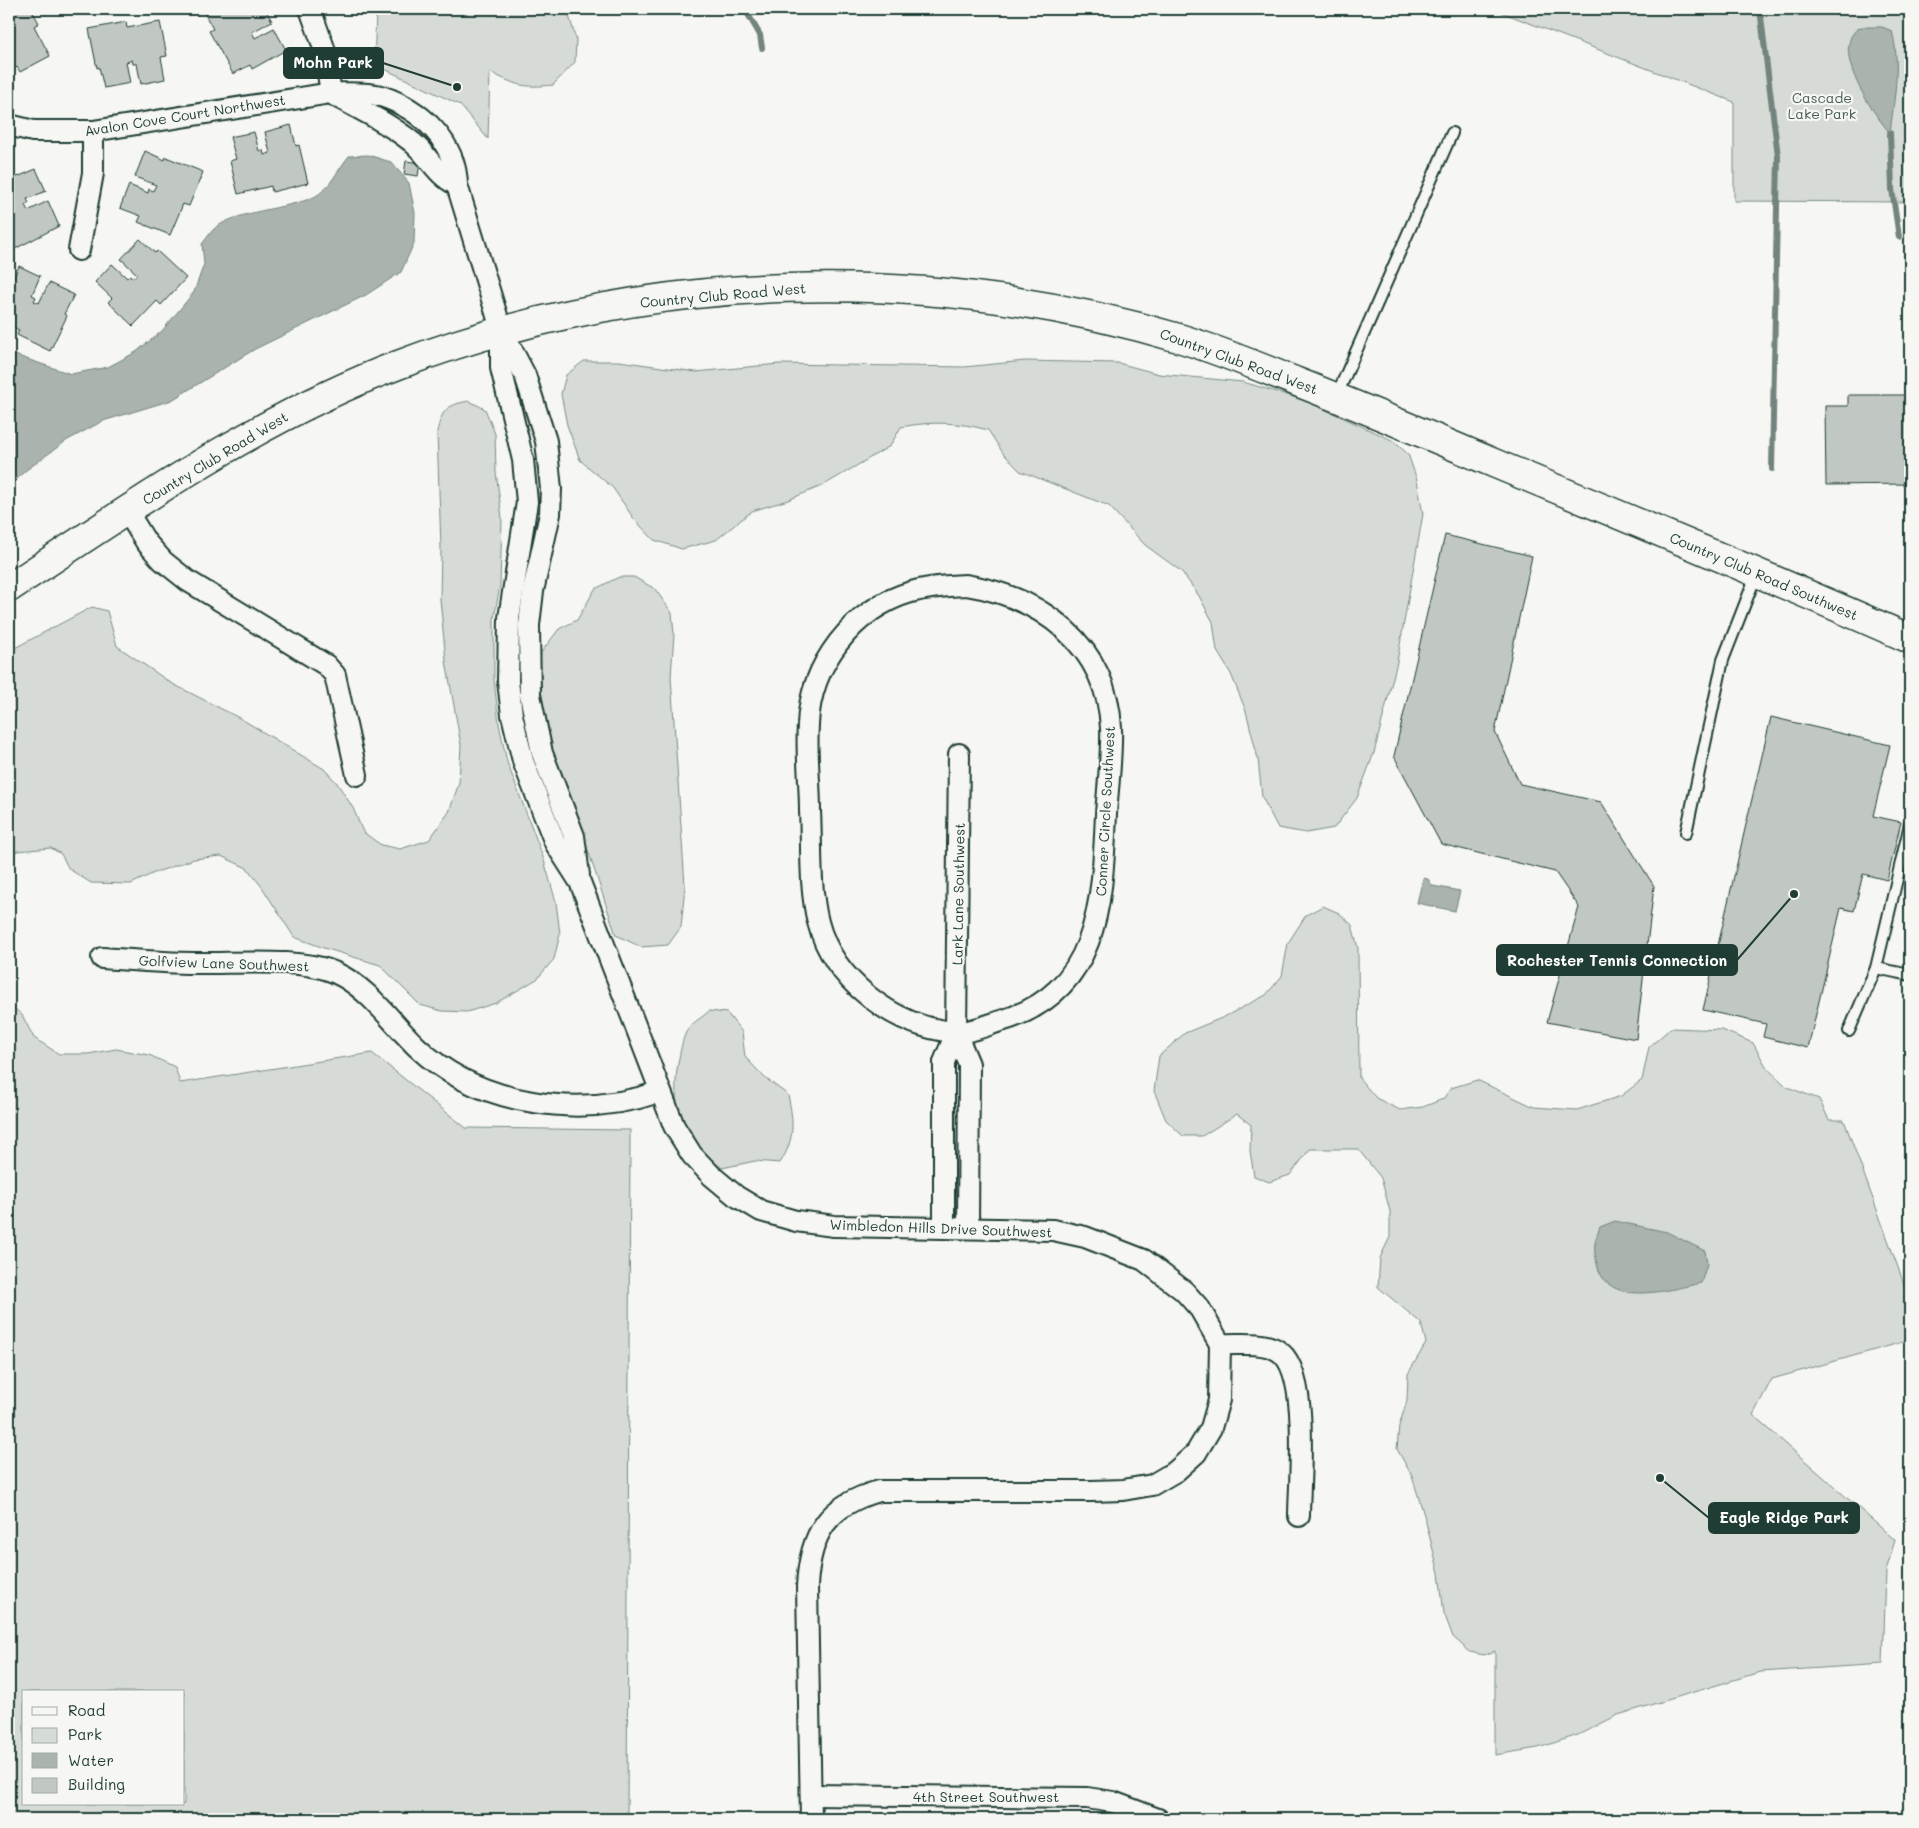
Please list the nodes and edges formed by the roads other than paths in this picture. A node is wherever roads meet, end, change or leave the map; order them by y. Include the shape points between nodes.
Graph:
1 (310, 9) edge
2 (331, 93) junction
3 (9, 125) edge
4 (93, 130) junction
5 (1452, 133) dead end
6 (79, 250) dead end
7 (502, 330) junction
8 (1336, 397) junction
9 (127, 511) junction
10 (1618, 514) joint
11 (1758, 572) junction
12 (9, 588) edge
13 (1910, 639) edge
14 (959, 754) dead end
15 (357, 775) dead end
16 (1910, 824) edge
17 (1686, 833) dead end
18 (580, 882) junction
19 (102, 958) dead end
20 (1876, 968) junction
21 (1910, 975) edge
22 (1849, 1031) dead end
23 (956, 1033) junction
24 (659, 1092) junction
25 (944, 1228) junction
26 (968, 1228) junction
27 (1220, 1344) junction
28 (1299, 1516) dead end
29 (811, 1795) junction
30 (811, 1819) edge
31 (1158, 1819) edge

1 - 2 street via 324,48
2 - 4 street, Avalon Cove Court Northwest
2 - 7 street via 384,122 414,144 444,178 457,185
3 - 4 street, Avalon Cove Court Northwest via 33,130
4 - 6 street via 93,173
5 - 8 lane
7 - 8 main road, Country Club Road West via 577,312 688,296 796,287 907,290 1006,300 1148,329 1230,355
7 - 9 main road, Country Club Road West via 395,366 320,399 247,436
7 - 18 street, Wimbledon Hills Drive Southwest via 526,375 550,465 550,514 529,625 530,695 545,760 574,836
7 - 18 street, Wimbledon Hills Drive Southwest via 502,368 523,460 527,502 508,618 508,681 512,714 523,761 555,842
8 - 10 main road, Country Club Road West
9 - 12 main road, Country Club Road West
9 - 15 street via 146,542 188,581 326,665 335,675
10 - 11 main road, Country Club Road Southwest
11 - 13 main road, Country Club Road Southwest
11 - 17 lane via 1723,660
14 - 23 street, Lark Lane Southwest
16 - 20 lane
18 - 24 street, Wimbledon Hills Drive Southwest
19 - 24 street, Golfview Lane Southwest via 313,967 337,973 358,988 418,1048 452,1074 479,1088 513,1098 560,1104 609,1104
20 - 21 lane
20 - 22 lane
23 - 23 street, Conner Circle Southwest via 1028,1011 1067,978 1081,959 1091,937 1102,890 1111,728 1100,680 1090,659 1076,640 1045,613 1027,602 994,590 938,586 908,593 878,606 852,626 820,670 808,723 813,892 822,937 850,979 867,997 924,1026
23 - 25 street, Lark Lane Southwest via 944,1062
23 - 26 street, Lark Lane Southwest via 969,1064
24 - 25 street, Wimbledon Hills Drive Southwest via 692,1155 736,1196 761,1211 796,1221 834,1226
25 - 26 street, Wimbledon Hills Drive Southwest
26 - 27 street, Wimbledon Hills Drive Southwest via 1053,1230 1085,1237 1144,1260 1184,1291 1200,1309
27 - 28 street via 1265,1345 1279,1351 1290,1362 1300,1395
27 - 29 street via 1219,1400 1211,1428 1196,1453 1176,1471 1152,1485 1123,1490 879,1491 860,1496 827,1520 811,1553 807,1586
29 - 30 street
29 - 31 street, 4th Street Southwest via 1087,1798 1113,1802

